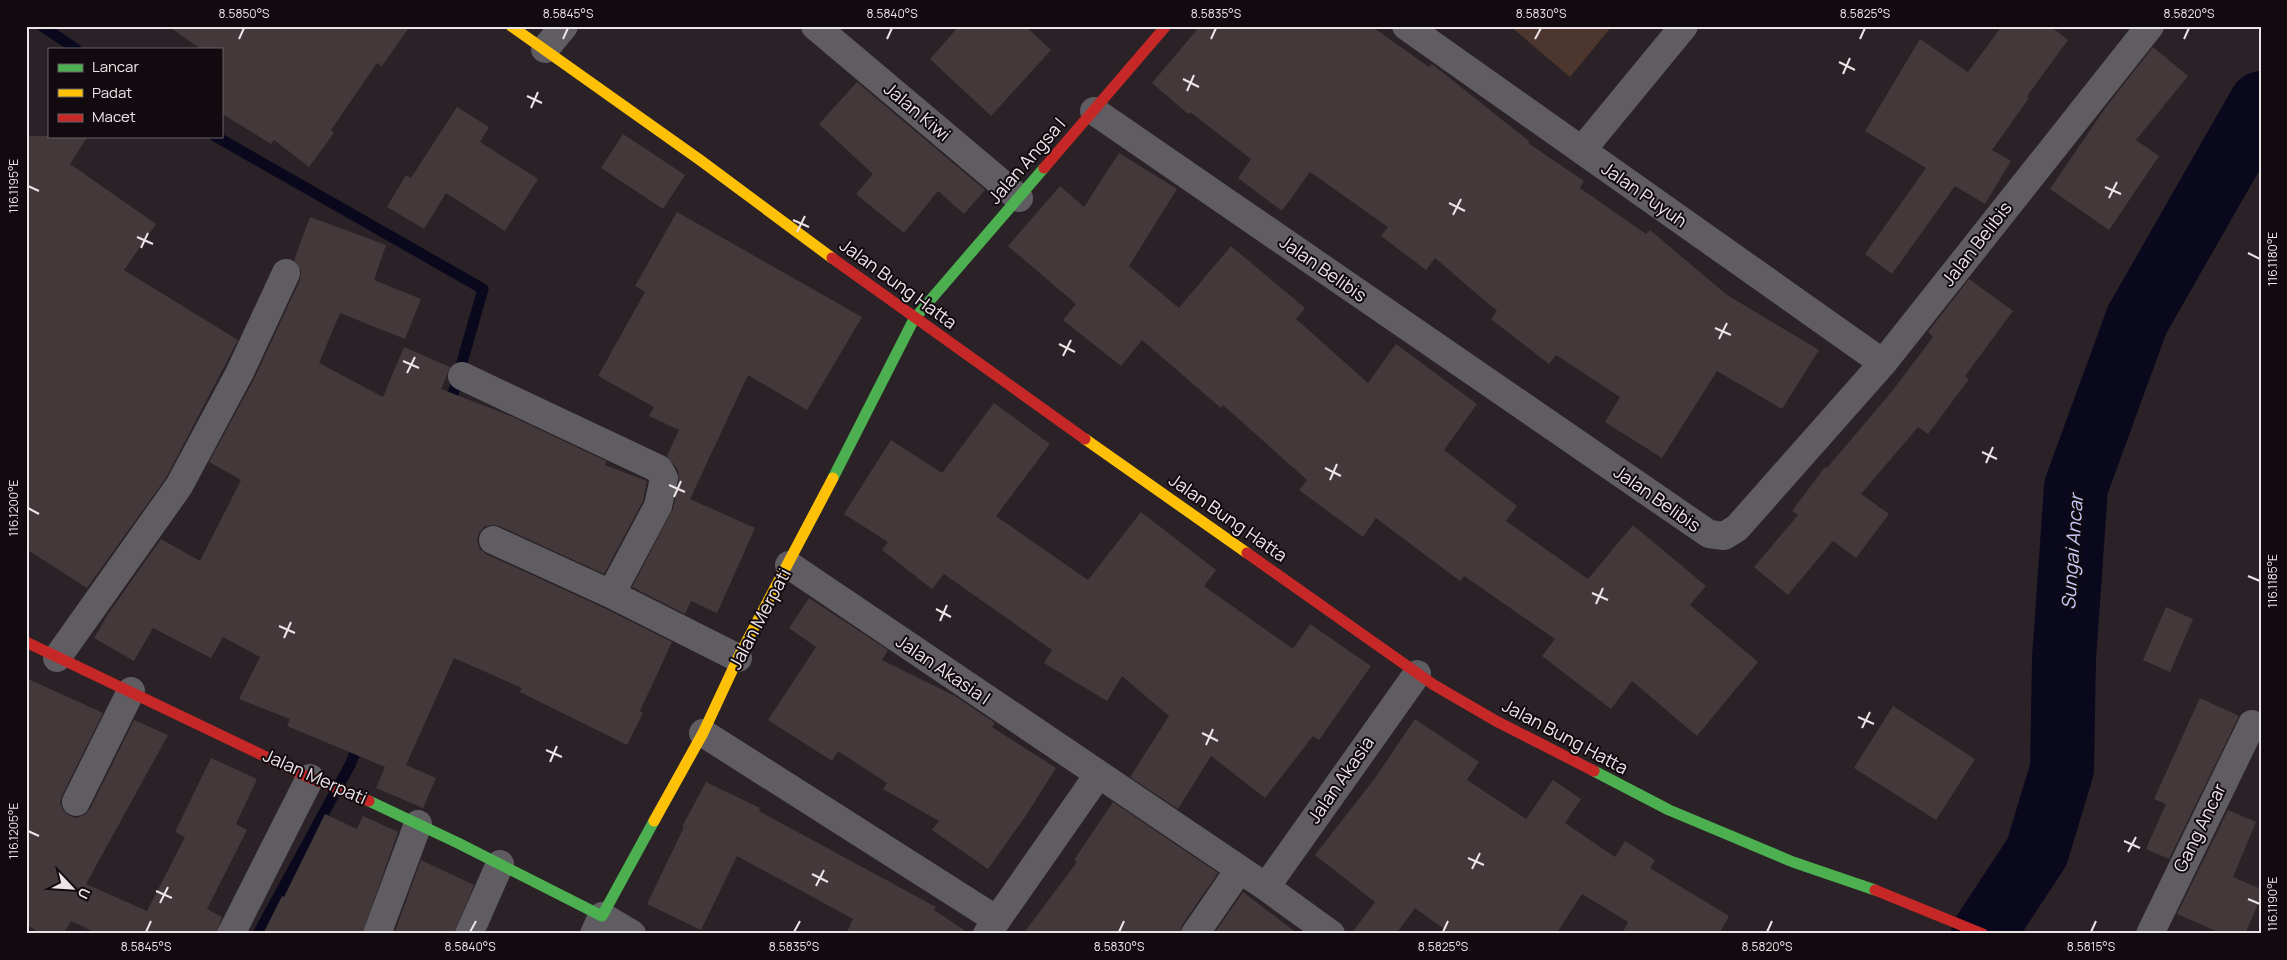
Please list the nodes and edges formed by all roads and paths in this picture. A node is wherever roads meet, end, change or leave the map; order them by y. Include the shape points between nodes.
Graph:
1 (511, 26) edge
2 (564, 26) edge
3 (814, 26) edge
4 (1166, 26) edge
5 (1406, 26) edge
6 (1684, 26) edge
7 (2150, 26) edge
8 (545, 48) junction
9 (1094, 111) junction
10 (1582, 150) junction
11 (1018, 198) junction
12 (286, 273) dead end
13 (914, 318) junction
14 (1883, 363) junction
15 (462, 376) dead end
16 (493, 540) dead end
17 (789, 565) junction
18 (611, 594) junction
19 (26, 642) edge
20 (57, 658) junction
21 (738, 658) junction
22 (1417, 674) junction
23 (130, 691) junction
24 (2252, 724) dead end
25 (702, 734) junction
26 (1098, 775) junction
27 (317, 780) junction
28 (76, 802) dead end
29 (418, 824) junction
30 (500, 864) junction
31 (1239, 870) junction
32 (1266, 887) junction
33 (598, 925) edge
34 (992, 927) edge
35 (231, 934) edge
36 (377, 934) edge
37 (469, 934) edge
38 (632, 934) edge
39 (1195, 934) edge
40 (1331, 934) edge
41 (1983, 934) edge
42 (2150, 934) edge

1 - 8 main road, Jalan Bung Hatta
2 - 8 street
3 - 11 street, Jalan Kiwi
4 - 9 main road, Jalan Angsa I
5 - 10 street, Jalan Puyuh
6 - 10 street
7 - 14 street, Jalan Belibis
8 - 13 main road, Jalan Bung Hatta
9 - 11 main road, Jalan Angsa I
9 - 14 street, Jalan Belibis via 1709,534 1724,536 1736,528
10 - 14 street, Jalan Puyuh
11 - 13 main road, Jalan Angsa I
12 - 20 street via 240,372 180,486
13 - 17 main road, Jalan Merpati
13 - 22 main road, Jalan Bung Hatta
15 - 18 street via 659,469 664,478 658,506
16 - 18 street
17 - 21 main road, Jalan Merpati
17 - 26 street, Jalan Akasia I
18 - 21 street
19 - 20 main road, Jalan Merpati
20 - 23 main road, Jalan Merpati
21 - 25 main road, Jalan Merpati
22 - 32 street, Jalan Akasia
22 - 41 main road, Jalan Bung Hatta via 1496,721 1669,810 1793,862 1895,897
23 - 27 main road, Jalan Merpati
23 - 28 street
24 - 42 street, Gang Ancar
25 - 33 main road, Jalan Merpati
25 - 34 street
26 - 31 street, Jalan Akasia I
26 - 34 street
27 - 29 main road, Jalan Merpati
27 - 35 street
29 - 30 main road, Jalan Merpati
29 - 36 street
30 - 33 main road, Jalan Merpati
30 - 37 street
31 - 32 street, Jalan Akasia I
31 - 39 street
32 - 40 street, Jalan Akasia I
33 - 38 street, Jalan Merpati

